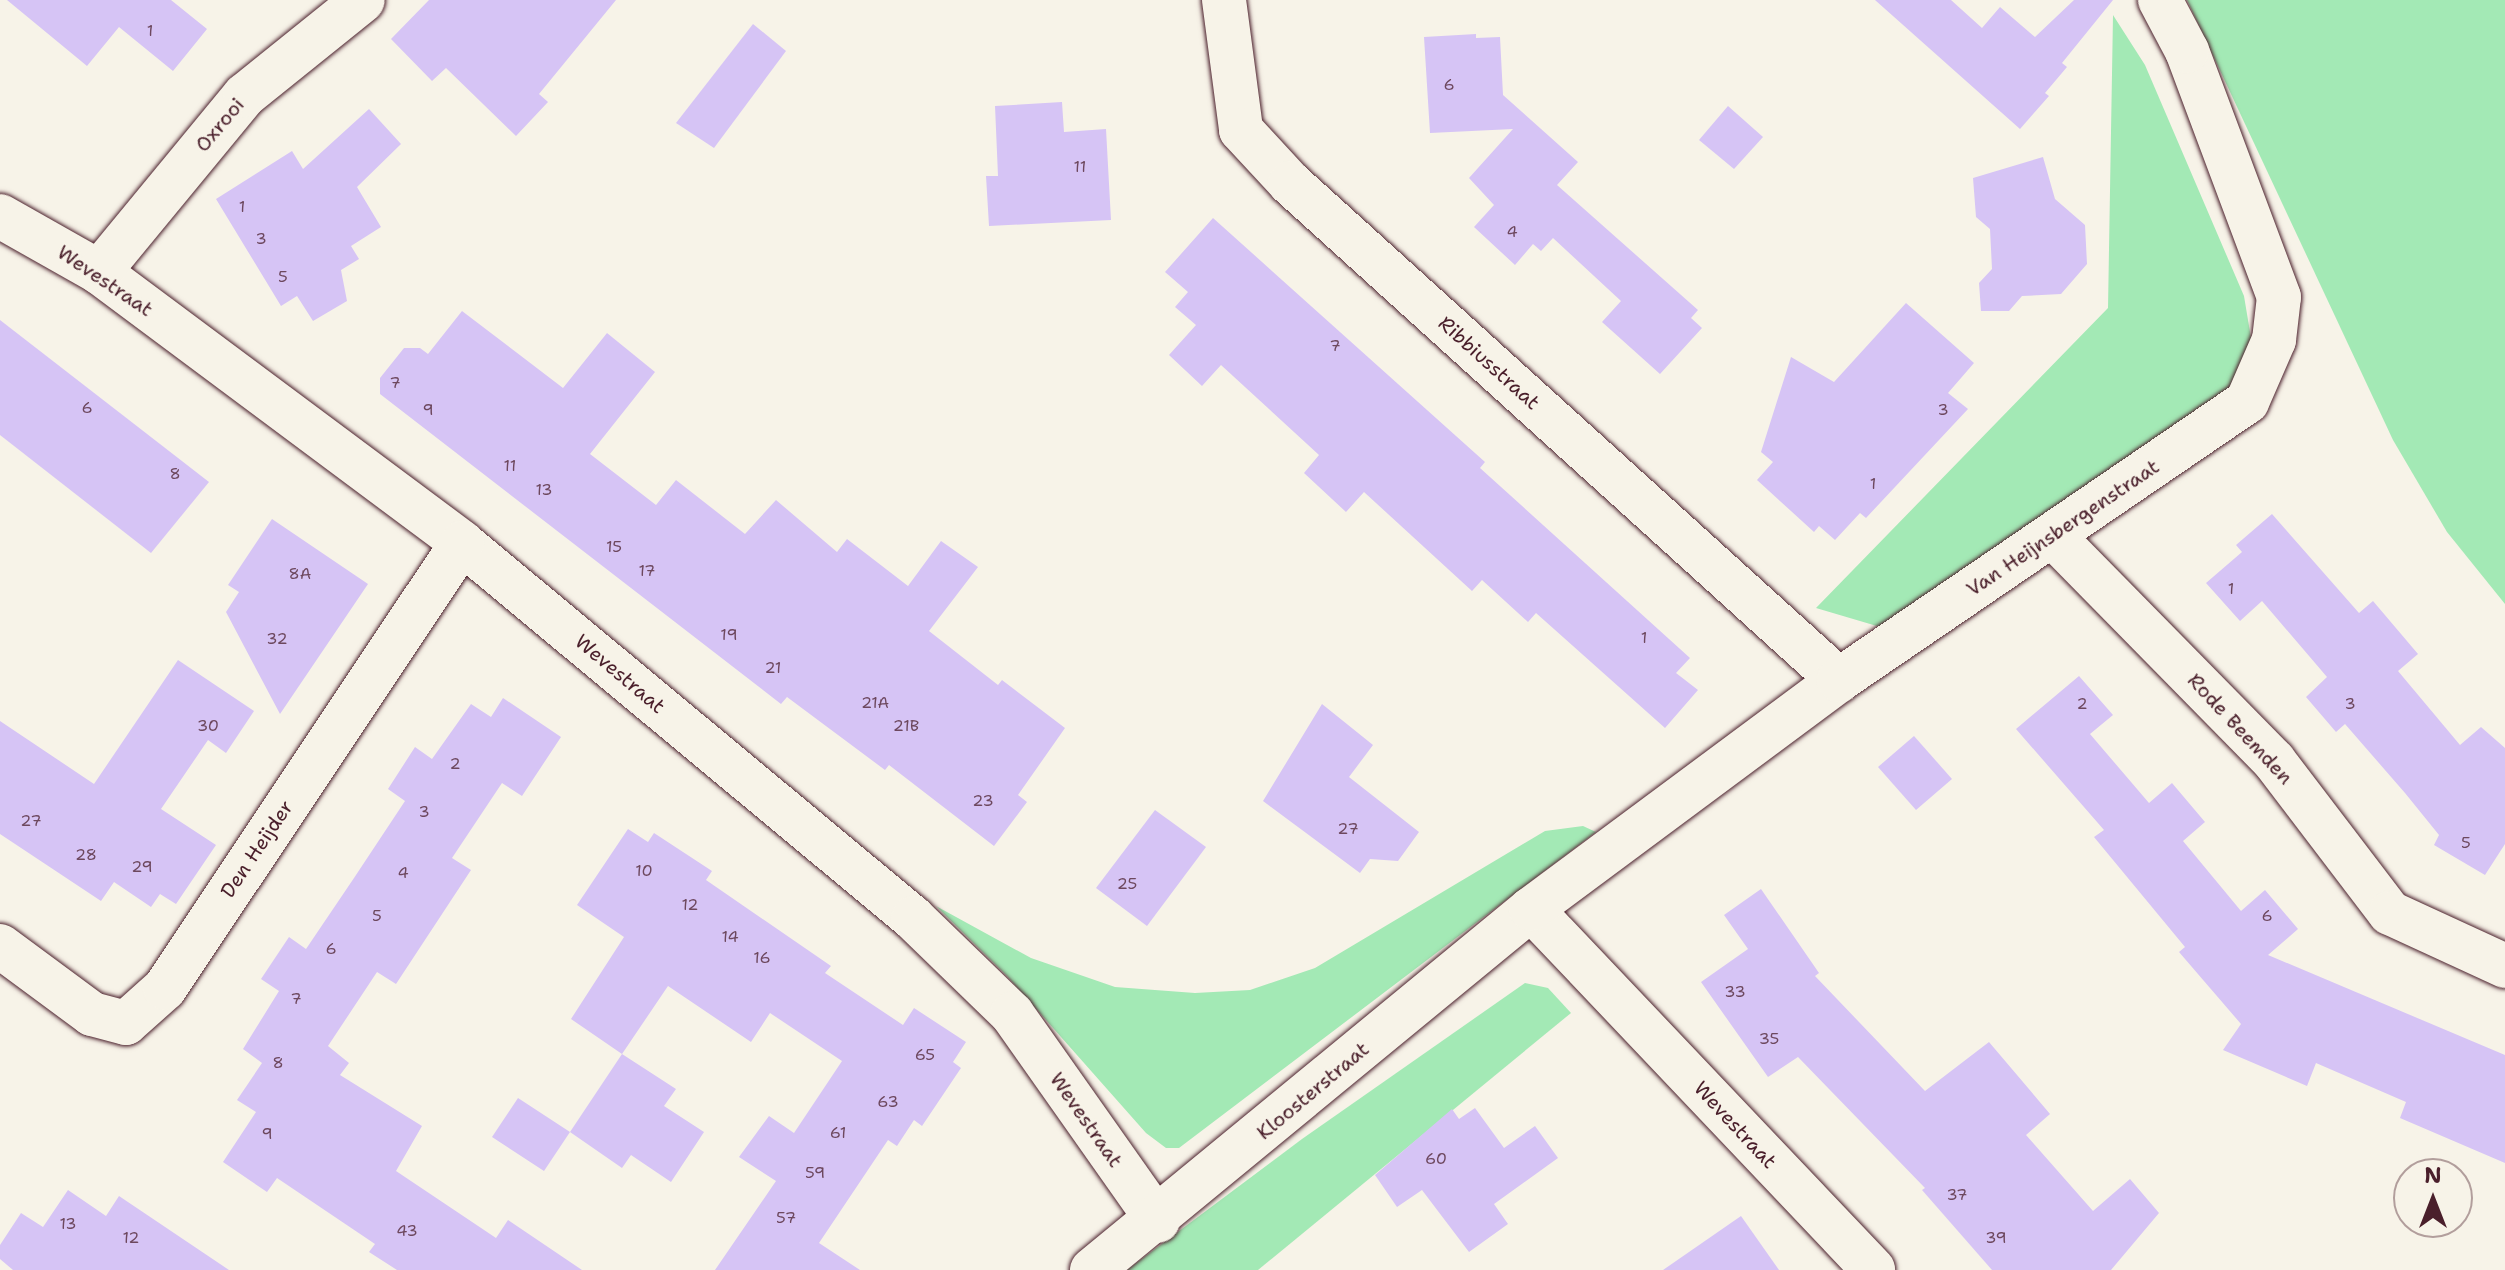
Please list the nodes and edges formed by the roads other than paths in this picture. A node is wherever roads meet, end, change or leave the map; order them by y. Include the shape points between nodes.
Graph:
1 (363, 0) edge
2 (1224, 0) edge
3 (2160, 0) edge
4 (0, 216) edge
5 (99, 272) junction
6 (2053, 536) junction
7 (462, 543) junction
8 (1839, 680) junction
9 (1531, 909) junction
10 (0, 946) edge
11 (2505, 966) edge
12 (1158, 1221) junction
13 (1092, 1270) edge
14 (1873, 1270) edge

1 - 5 street, Oxrooi via 245,95
2 - 8 street, Ribbiusstraat via 1241,130 1290,183
3 - 6 street, Van Heijnsbergenstraat via 2187,51 2279,297 2274,340 2247,402
4 - 5 street, Wevestraat
5 - 7 street, Wevestraat
6 - 8 street, Van Heijnsbergenstraat
6 - 11 street, Rode Beemden via 2274,761 2390,913
7 - 10 street, Den Heijder via 165,988 126,1023 92,1014
7 - 12 street, Wevestraat via 913,918 1012,1014
8 - 9 street, Van Heijnsbergenstraat
9 - 12 street, Kloosterstraat
9 - 14 street, Wevestraat
12 - 13 street, Kloosterstraat

